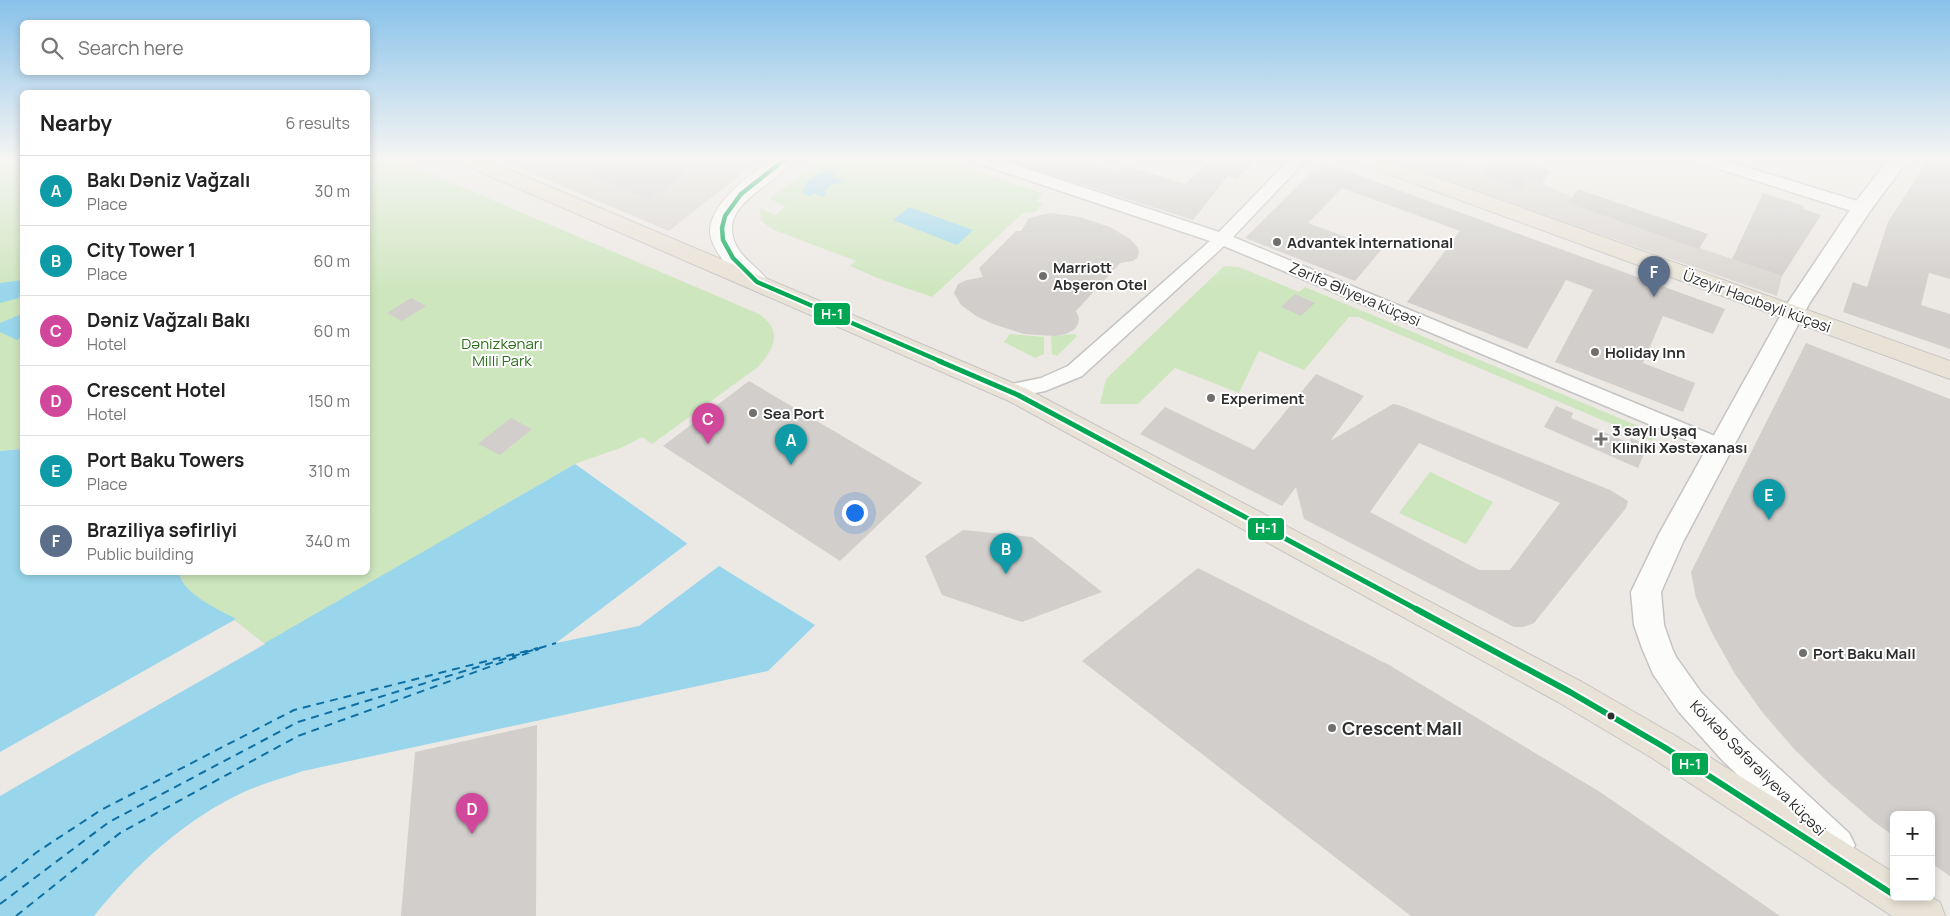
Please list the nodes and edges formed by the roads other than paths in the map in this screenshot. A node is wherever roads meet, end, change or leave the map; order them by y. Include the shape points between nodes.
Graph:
1 (570, 203) edge
2 (734, 203) edge
3 (1112, 203) edge
4 (1257, 203) edge
5 (1486, 203) edge
6 (1844, 203) edge
7 (1865, 203) edge
8 (1861, 208) junction
9 (1222, 239) junction
10 (757, 282) junction
11 (1792, 314) junction
12 (1950, 370) edge
13 (1008, 391) junction
14 (1720, 446) junction
15 (1890, 892) edge
16 (1890, 893) edge
17 (1903, 901) edge
18 (1926, 916) edge

1 - 10 highway
2 - 10 main road via 723,220 724,243
3 - 9 street, Zərifə Əliyeva küçəsi
4 - 9 street
5 - 11 highway, Üzeyir Hacıbəyli küçəsi
6 - 8 street
7 - 8 street, Kövkəb Səfərəliyeva küçəsi
8 - 11 street, Kövkəb Səfərəliyeva küçəsi
9 - 13 street via 1075,371 1045,384
9 - 14 street, Zərifə Əliyeva küçəsi
10 - 13 highway
11 - 12 highway, Üzeyir Hacıbəyli küçəsi
11 - 14 street, Kövkəb Səfərəliyeva küçəsi
13 - 16 highway via 1570,692 1664,747
14 - 15 street, Kövkəb Səfərəliyeva küçəsi via 1646,592 1649,624 1655,642 1664,665 1690,702 1735,750
17 - 18 highway

